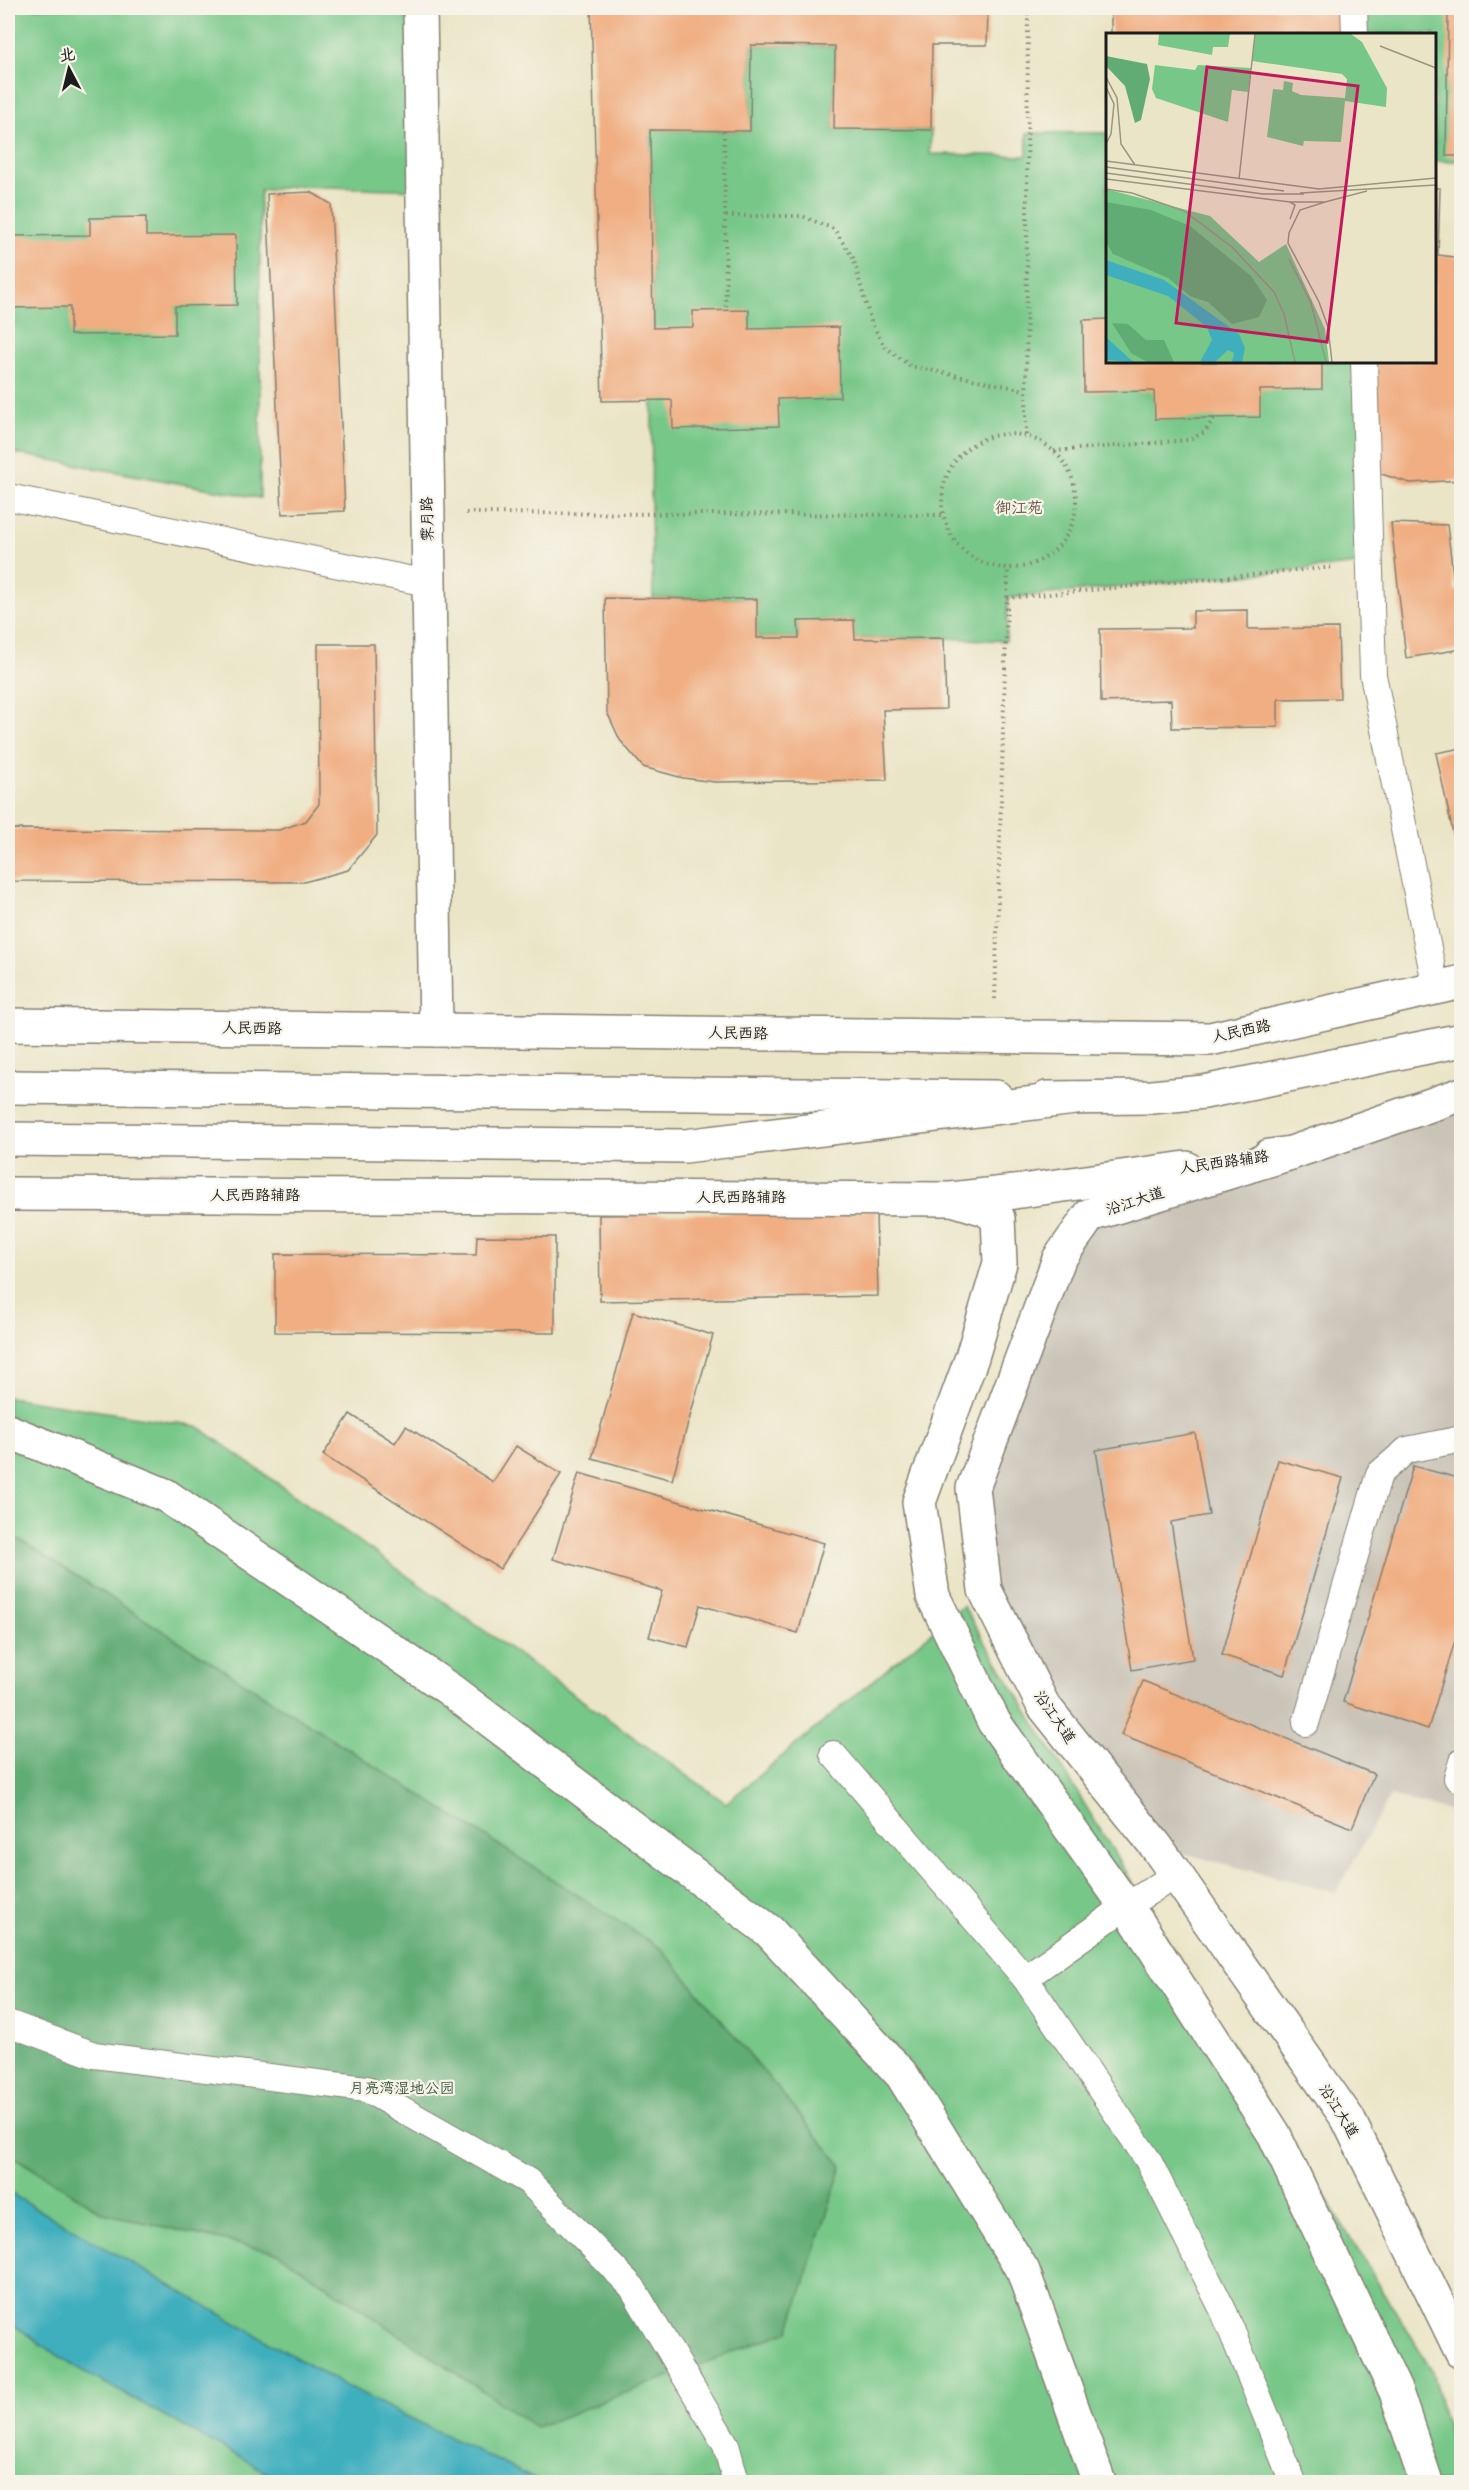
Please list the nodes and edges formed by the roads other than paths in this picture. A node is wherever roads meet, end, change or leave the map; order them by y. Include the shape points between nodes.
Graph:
1 (420, 8) edge
2 (1354, 8) edge
3 (1355, 33) edge
4 (1364, 363) edge
5 (8, 497) edge
6 (428, 584) junction
7 (1449, 985) edge
8 (8, 1025) edge
9 (436, 1030) junction
10 (1461, 1040) edge
11 (8, 1087) edge
12 (1461, 1094) edge
13 (1075, 1098) junction
14 (8, 1139) edge
15 (1291, 1152) junction
16 (8, 1194) edge
17 (951, 1198) junction
18 (8, 1431) edge
19 (1461, 1439) edge
20 (1306, 1723) dead end
21 (833, 1754) dead end
22 (1176, 1875) junction
23 (1126, 1906) junction
24 (1025, 1978) junction
25 (8, 2023) edge
26 (1461, 2353) edge
27 (736, 2482) edge
28 (1099, 2482) edge
29 (1293, 2482) edge
30 (1426, 2482) edge

1 - 6 main road, 霁月路
2 - 3 lane
4 - 7 lane via 1373,675
5 - 6 lane
6 - 9 main road, 霁月路
7 - 9 main road, 人民西路 via 1210,1039
8 - 9 main road, 人民西路
10 - 13 main road via 1204,1092
11 - 13 main road
12 - 15 main road, 人民西路辅路
13 - 14 main road via 685,1146
15 - 17 main road, 人民西路辅路
15 - 22 main road, 沿江大道 via 1090,1215 1059,1259 974,1488 985,1590 1043,1705
16 - 17 main road, 人民西路辅路
17 - 23 main road via 985,1209 998,1218 1000,1263 972,1357 919,1502 933,1596 994,1722
18 - 28 main road via 165,1495 448,1689 769,1931 902,2075 1023,2271
19 - 20 lane via 1407,1450 1379,1474
21 - 24 lane
22 - 23 lane
22 - 26 main road, 沿江大道 via 1348,2119
23 - 24 lane
23 - 30 main road via 1274,2134 1396,2392
24 - 29 lane via 1148,2160 1224,2312
25 - 27 lane via 94,2055 366,2089 528,2181 632,2287 726,2445

